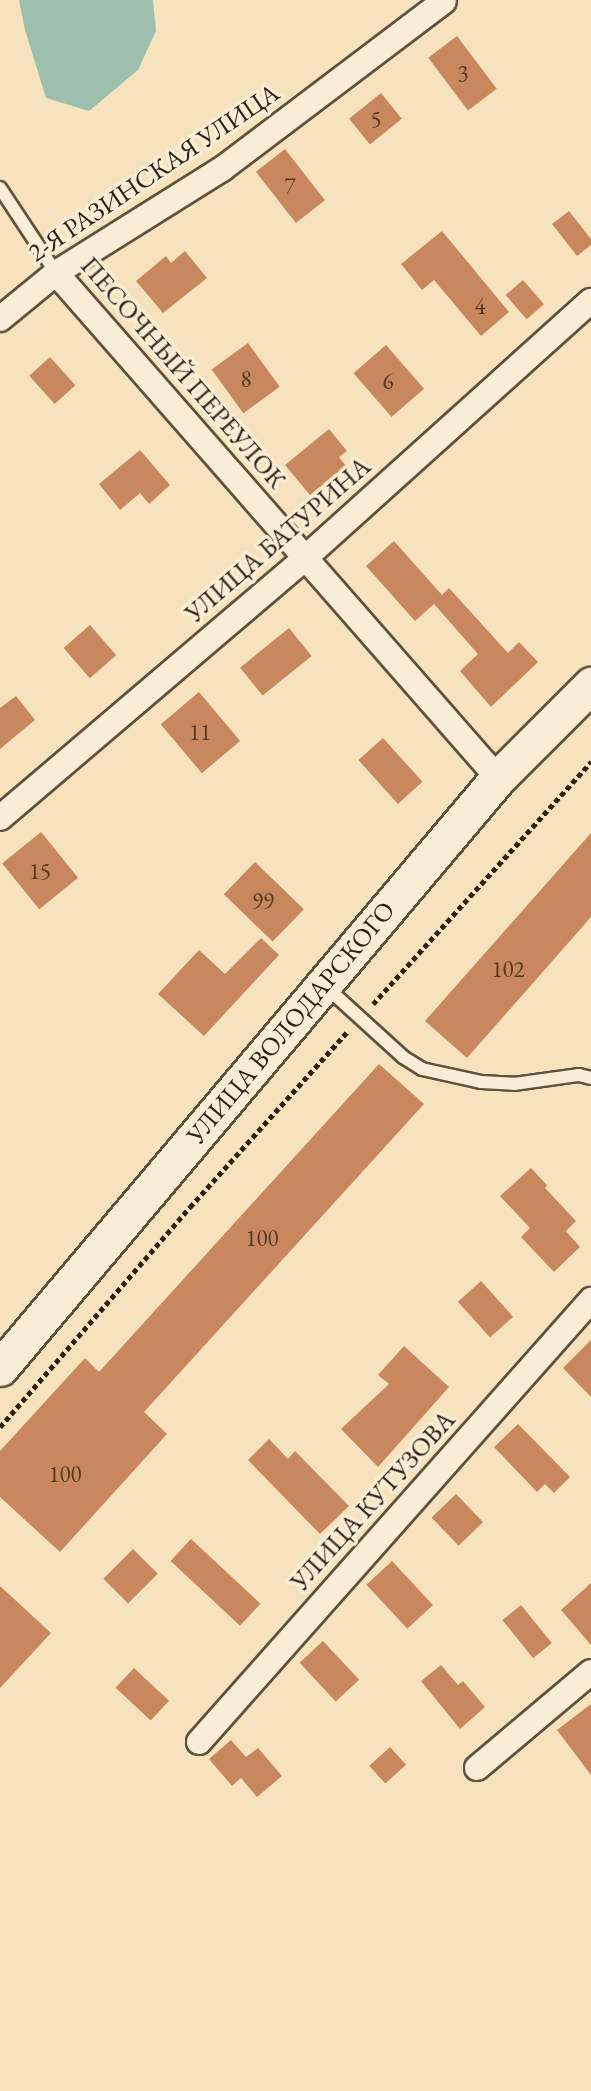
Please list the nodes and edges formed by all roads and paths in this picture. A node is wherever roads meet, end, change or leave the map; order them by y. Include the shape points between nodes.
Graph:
1 (444, 1) edge
2 (0, 188) edge
3 (56, 273) junction
4 (591, 301) edge
5 (0, 319) edge
6 (304, 559) junction
7 (591, 685) edge
8 (591, 762) edge
9 (498, 778) junction
10 (0, 818) edge
11 (324, 985) junction
12 (360, 1018) junction
13 (591, 1077) edge
14 (591, 1300) edge
15 (0, 1368) edge
16 (0, 1427) edge
17 (591, 1672) edge
18 (198, 1742) dead end
19 (477, 1768) dead end

1 - 3 street, 2-Я РАЗИНСКАЯ УЛИЦА via 222,169
2 - 3 lane, ПЕСОЧНЫЙ ПЕРЕУЛОК
3 - 5 street, 2-Я РАЗИНСКАЯ УЛИЦА
3 - 6 street, ПЕСОЧНЫЙ ПЕРЕУЛОК
4 - 6 street, УЛИЦА БАТУРИНА
6 - 9 street, ПЕСОЧНЫЙ ПЕРЕУЛОК
6 - 10 street, УЛИЦА БАТУРИНА
7 - 9 main road, УЛИЦА ВОЛОДАРСКОГО
8 - 12 path
9 - 11 main road, УЛИЦА ВОЛОДАРСКОГО
11 - 12 lane
11 - 15 main road, УЛИЦА ВОЛОДАРСКОГО
12 - 13 lane via 403,1057 451,1078 514,1084
12 - 16 path
14 - 18 street, УЛИЦА КУТУЗОВА
17 - 19 street

